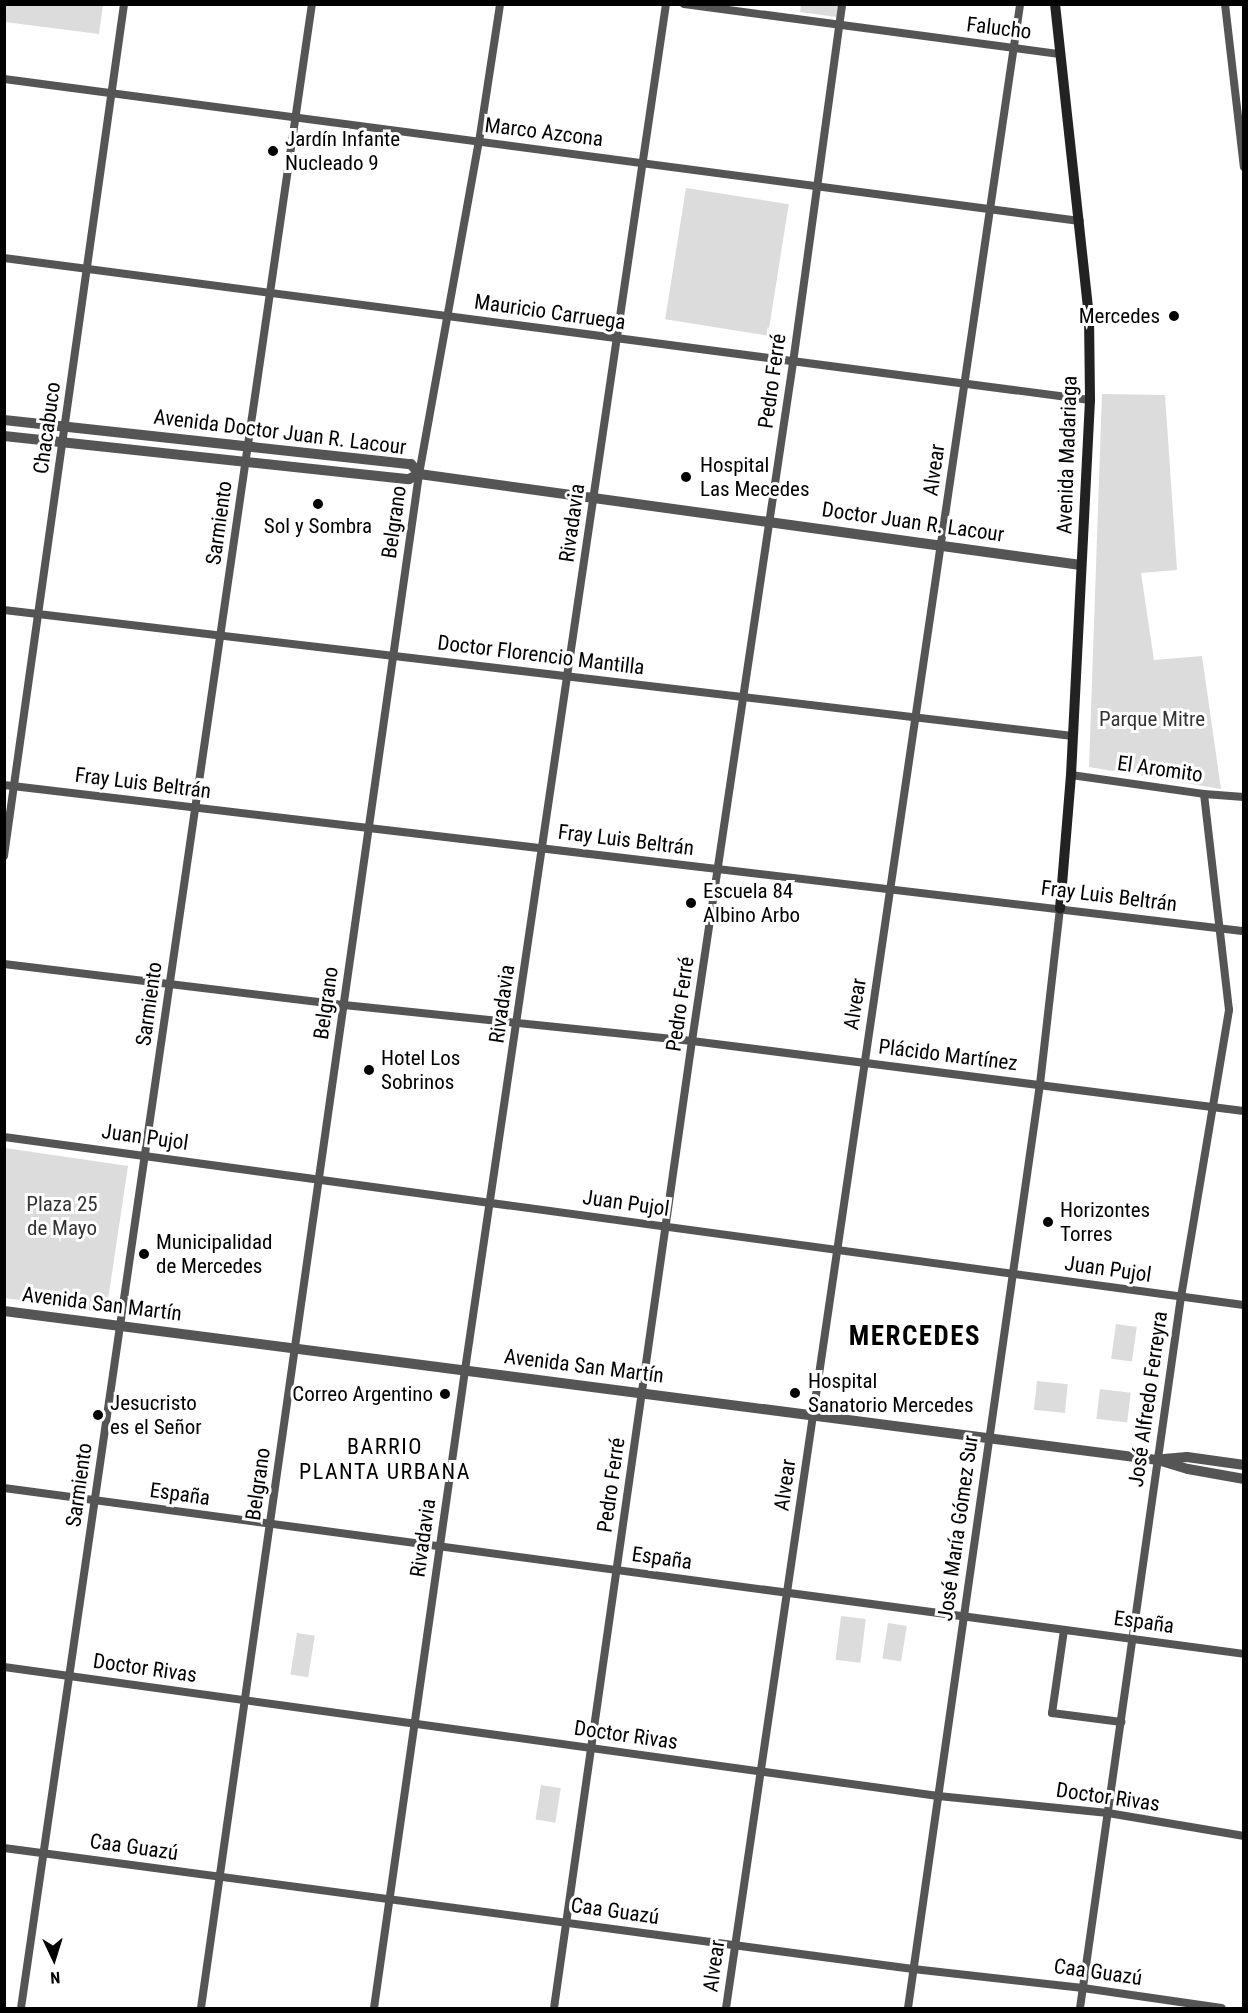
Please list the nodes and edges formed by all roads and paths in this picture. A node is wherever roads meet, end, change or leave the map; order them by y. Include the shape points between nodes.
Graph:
1 (124, 4) edge
2 (312, 4) edge
3 (500, 4) edge
4 (666, 4) edge
5 (684, 4) edge
6 (842, 4) edge
7 (1020, 4) edge
8 (1056, 4) edge
9 (1225, 4) edge
10 (839, 25) junction
11 (1014, 48) junction
12 (1060, 54) junction
13 (4, 79) edge
14 (112, 93) junction
15 (296, 118) junction
16 (479, 142) junction
17 (643, 163) junction
18 (1244, 167) edge
19 (816, 186) junction
20 (990, 209) junction
21 (1080, 221) junction
22 (4, 258) edge
23 (87, 269) junction
24 (270, 293) junction
25 (449, 317) junction
26 (617, 339) junction
27 (793, 363) junction
28 (964, 385) junction
29 (1090, 400) junction
30 (4, 420) edge
31 (65, 427) junction
32 (4, 436) edge
33 (63, 442) junction
34 (248, 447) junction
35 (246, 461) junction
36 (419, 474) junction
37 (594, 498) junction
38 (770, 523) junction
39 (941, 546) junction
40 (1081, 565) junction
41 (4, 610) edge
42 (39, 614) junction
43 (220, 635) junction
44 (394, 656) junction
45 (568, 676) junction
46 (743, 696) junction
47 (916, 717) junction
48 (1072, 736) junction
49 (1071, 775) junction
50 (4, 785) edge
51 (14, 786) junction
52 (1204, 794) junction
53 (1244, 797) edge
54 (195, 807) junction
55 (369, 828) junction
56 (543, 848) junction
57 (4, 856) edge
58 (718, 868) junction
59 (891, 889) junction
60 (1060, 909) junction
61 (1218, 927) junction
62 (1244, 931) edge
63 (4, 964) edge
64 (170, 984) junction
65 (344, 1005) junction
66 (517, 1023) junction
67 (692, 1041) junction
68 (864, 1062) junction
69 (1040, 1084) junction
70 (1213, 1107) junction
71 (1244, 1111) edge
72 (4, 1137) edge
73 (145, 1156) junction
74 (319, 1179) junction
75 (490, 1203) junction
76 (666, 1227) junction
77 (838, 1250) junction
78 (1012, 1274) junction
79 (1181, 1297) junction
80 (1244, 1305) edge
81 (4, 1311) edge
82 (120, 1326) junction
83 (295, 1348) junction
84 (465, 1370) junction
85 (642, 1393) junction
86 (813, 1415) junction
87 (989, 1438) junction
88 (1158, 1460) junction
89 (1244, 1465) edge
90 (1244, 1479) edge
91 (4, 1488) edge
92 (95, 1500) junction
93 (270, 1524) junction
94 (440, 1546) junction
95 (617, 1570) junction
96 (787, 1593) junction
97 (963, 1616) junction
98 (1064, 1630) junction
99 (1132, 1639) junction
100 (1244, 1654) edge
101 (4, 1667) edge
102 (69, 1676) junction
103 (245, 1700) junction
104 (1121, 1722) junction
105 (415, 1724) junction
106 (591, 1748) junction
107 (761, 1771) junction
108 (938, 1796) junction
109 (1108, 1813) junction
110 (1244, 1836) edge
111 (4, 1848) edge
112 (43, 1854) junction
113 (220, 1877) junction
114 (390, 1899) junction
115 (566, 1923) junction
116 (735, 1945) junction
117 (913, 1969) junction
118 (1083, 1988) junction
119 (21, 2008) edge
120 (201, 2008) edge
121 (374, 2008) edge
122 (554, 2008) edge
123 (726, 2008) edge
124 (908, 2008) edge
125 (1080, 2008) edge
126 (1222, 2008) edge

1 - 14 street, Chacabuco
2 - 15 street, Sarmiento
3 - 16 street, Belgrano
4 - 17 street, Rivadavia
5 - 10 street, Falucho
6 - 10 street, Pedro Ferré
7 - 11 street, Alvear
8 - 12 main road, Avenida Madariaga
9 - 18 street
10 - 11 street, Falucho
10 - 19 street, Pedro Ferré
11 - 12 street, Falucho
11 - 20 street, Alvear
12 - 21 main road, Avenida Madariaga
13 - 14 street, Marco Azcona
14 - 15 street, Marco Azcona
14 - 23 street, Chacabuco
15 - 16 street, Marco Azcona
15 - 24 street, Sarmiento
16 - 17 street, Marco Azcona
16 - 25 street, Belgrano
17 - 19 street, Marco Azcona
17 - 26 street, Rivadavia
19 - 20 street, Marco Azcona
19 - 27 street, Pedro Ferré
20 - 21 street, Marco Azcona
20 - 28 street, Alvear
21 - 29 main road, Avenida Madariaga via 1089,316
22 - 23 street, Mauricio Carruega
23 - 24 street, Mauricio Carruega
23 - 31 street, Chacabuco
24 - 25 street, Mauricio Carruega
24 - 34 street, Sarmiento
25 - 26 street, Mauricio Carruega
25 - 36 street, Belgrano
26 - 27 street, Mauricio Carruega
26 - 37 street, Rivadavia
27 - 28 street, Mauricio Carruega
27 - 38 street, Pedro Ferré
28 - 29 street, Mauricio Carruega
28 - 39 street, Alvear
29 - 40 main road, Avenida Madariaga
30 - 31 street, Avenida Doctor Juan R. Lacour
31 - 33 street, Chacabuco
31 - 34 street, Avenida Doctor Juan R. Lacour
32 - 33 street, Avenida Doctor Juan R. Lacour
33 - 35 street, Avenida Doctor Juan R. Lacour
33 - 42 street, Chacabuco
34 - 35 street, Sarmiento
34 - 36 street, Avenida Doctor Juan R. Lacour via 411,464
35 - 36 street, Avenida Doctor Juan R. Lacour via 409,479
35 - 43 street, Sarmiento
36 - 37 street, Doctor Juan R. Lacour
36 - 44 street, Belgrano
37 - 38 street, Doctor Juan R. Lacour
37 - 45 street, Rivadavia
38 - 39 street, Doctor Juan R. Lacour
38 - 46 street, Pedro Ferré
39 - 40 street, Doctor Juan R. Lacour
39 - 47 street, Alvear
40 - 48 main road, Avenida Madariaga
41 - 42 street, Doctor Florencio Mantilla
42 - 43 street, Doctor Florencio Mantilla
42 - 51 street, Chacabuco
43 - 44 street, Doctor Florencio Mantilla
43 - 54 street, Sarmiento
44 - 45 street, Doctor Florencio Mantilla
44 - 55 street, Belgrano
45 - 46 street, Doctor Florencio Mantilla
45 - 56 street, Rivadavia
46 - 47 street, Doctor Florencio Mantilla
46 - 58 street, Pedro Ferré
47 - 48 street, Doctor Florencio Mantilla
47 - 59 street, Alvear
48 - 49 main road, Avenida Madariaga
49 - 52 street, El Aromito
49 - 60 main road, Avenida Madariaga
50 - 51 street, Fray Luis Beltrán
51 - 54 street, Fray Luis Beltrán
51 - 57 street, Chacabuco
52 - 53 street, El Aromito
52 - 61 street, José Alfredo Ferreyra
54 - 55 street, Fray Luis Beltrán
54 - 64 street, Sarmiento
55 - 56 street, Fray Luis Beltrán
55 - 65 street, Belgrano
56 - 58 street, Fray Luis Beltrán
56 - 66 street, Rivadavia
58 - 59 street, Fray Luis Beltrán
58 - 67 street, Pedro Ferré
59 - 60 street, Fray Luis Beltrán
59 - 68 street, Alvear
60 - 61 street, Fray Luis Beltrán
60 - 69 street, José María Gómez Sur
61 - 62 street, Fray Luis Beltrán
61 - 70 street, José Alfredo Ferreyra via 1228,1010
63 - 64 street, Plácido Martínez
64 - 65 street, Plácido Martínez
64 - 73 street, Sarmiento
65 - 66 street, Plácido Martínez
65 - 74 street, Belgrano
66 - 67 street, Plácido Martínez
66 - 75 street, Rivadavia
67 - 68 street, Plácido Martínez
67 - 76 street, Pedro Ferré
68 - 69 street, Plácido Martínez
68 - 77 street, Alvear
69 - 70 street, Plácido Martínez
69 - 78 street, José María Gómez Sur
70 - 71 street, Plácido Martínez
70 - 79 street, José Alfredo Ferreyra
72 - 73 street, Juan Pujol
73 - 74 street, Juan Pujol
73 - 82 street, Sarmiento
74 - 75 street, Juan Pujol
74 - 83 street, Belgrano
75 - 76 street, Juan Pujol
75 - 84 street, Rivadavia
76 - 77 street, Juan Pujol
76 - 85 street, Pedro Ferré
77 - 78 street, Juan Pujol
77 - 86 street, Alvear
78 - 79 street, Juan Pujol
78 - 87 street, José María Gómez Sur
79 - 80 street, Juan Pujol
79 - 88 street, José Alfredo Ferreyra
81 - 82 street, Avenida San Martín
82 - 83 street, Avenida San Martín
82 - 92 street, Sarmiento
83 - 84 street, Avenida San Martín
83 - 93 street, Belgrano
84 - 85 street, Avenida San Martín
84 - 94 street, Rivadavia
85 - 86 street, Avenida San Martín
85 - 95 street, Pedro Ferré
86 - 87 street, Avenida San Martín
86 - 96 street, Alvear
87 - 88 street, Avenida San Martín
87 - 97 street, José María Gómez Sur
88 - 89 street, Avenida San Martín via 1187,1457
88 - 90 street, Avenida San Martín
88 - 99 street, José Alfredo Ferreyra
91 - 92 street, España
92 - 93 street, España
92 - 102 street, Sarmiento
93 - 94 street, España
93 - 103 street, Belgrano
94 - 95 street, España
94 - 105 street, Rivadavia
95 - 96 street, España
95 - 106 street, Pedro Ferré
96 - 97 street, España
96 - 107 street, Alvear
97 - 98 street, España
97 - 108 street, José María Gómez Sur
98 - 99 street, España
98 - 104 street via 1052,1713
99 - 100 street, España
99 - 104 street, José Alfredo Ferreyra
101 - 102 street, Doctor Rivas
102 - 103 street, Doctor Rivas
102 - 112 street, Sarmiento
103 - 105 street, Doctor Rivas
103 - 113 street, Belgrano
104 - 109 street, José Alfredo Ferreyra
105 - 106 street, Doctor Rivas
105 - 114 street, Rivadavia
106 - 107 street, Doctor Rivas
106 - 115 street, Pedro Ferré
107 - 108 street, Doctor Rivas
107 - 116 street, Alvear
108 - 109 street, Doctor Rivas
108 - 117 street, José María Gómez Sur
109 - 110 street, Doctor Rivas
109 - 118 street, José Alfredo Ferreyra
111 - 112 street, Caa Guazú
112 - 113 street, Caa Guazú
112 - 119 street, Sarmiento
113 - 114 street, Caa Guazú
113 - 120 street, Belgrano
114 - 115 street, Caa Guazú
114 - 121 street, Rivadavia
115 - 116 street, Caa Guazú
115 - 122 street, Pedro Ferré
116 - 117 street, Caa Guazú
116 - 123 street, Alvear
117 - 118 street, Caa Guazú
117 - 124 street, José María Gómez Sur
118 - 125 street, José Alfredo Ferreyra
118 - 126 street, Caa Guazú

